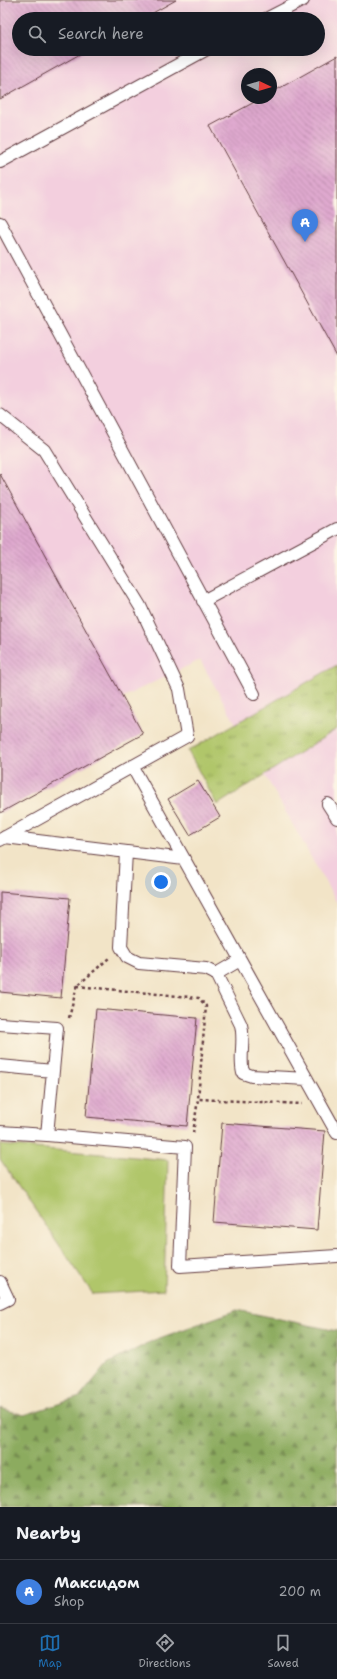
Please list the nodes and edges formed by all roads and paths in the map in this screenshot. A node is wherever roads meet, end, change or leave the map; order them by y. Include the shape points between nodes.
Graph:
1 (303, 0) edge
2 (280, 12) edge
3 (195, 56) edge
4 (0, 162) edge
5 (0, 223) edge
6 (0, 415) edge
7 (337, 529) edge
8 (203, 600) junction
9 (254, 694) dead end
10 (132, 766) junction
11 (328, 804) dead end
12 (337, 818) edge
13 (3, 839) edge
14 (126, 852) junction
15 (184, 859) junction
16 (121, 948) junction
17 (240, 960) junction
18 (216, 974) junction
19 (77, 986) junction
20 (0, 1024) edge
21 (57, 1028) junction
22 (0, 1066) edge
23 (53, 1070) junction
24 (307, 1078) junction
25 (198, 1099) junction
26 (321, 1104) junction
27 (0, 1132) edge
28 (337, 1133) edge
29 (47, 1135) junction
30 (185, 1147) junction
31 (337, 1256) edge
32 (0, 1282) edge
33 (0, 1303) edge

1 - 2 lane
3 - 4 lane
5 - 8 lane
6 - 10 lane via 44,450 140,606 179,689 187,736
7 - 8 lane
8 - 9 lane
10 - 13 lane
10 - 15 lane
11 - 12 lane
13 - 14 lane
14 - 15 lane
14 - 16 lane
15 - 17 lane
16 - 18 lane via 127,957 139,963 206,969
16 - 19 path
17 - 18 lane
17 - 24 lane
18 - 24 lane via 241,1025 243,1034 240,1063 243,1073 252,1076
19 - 21 path via 70,1017
19 - 25 path via 199,998 206,1006
20 - 21 lane
21 - 23 lane
22 - 23 lane
23 - 29 lane
24 - 26 lane
25 - 26 path
25 - 30 path via 192,1140
26 - 28 lane
27 - 29 lane
29 - 30 lane
30 - 31 lane via 180,1266
32 - 33 lane via 8,1299

